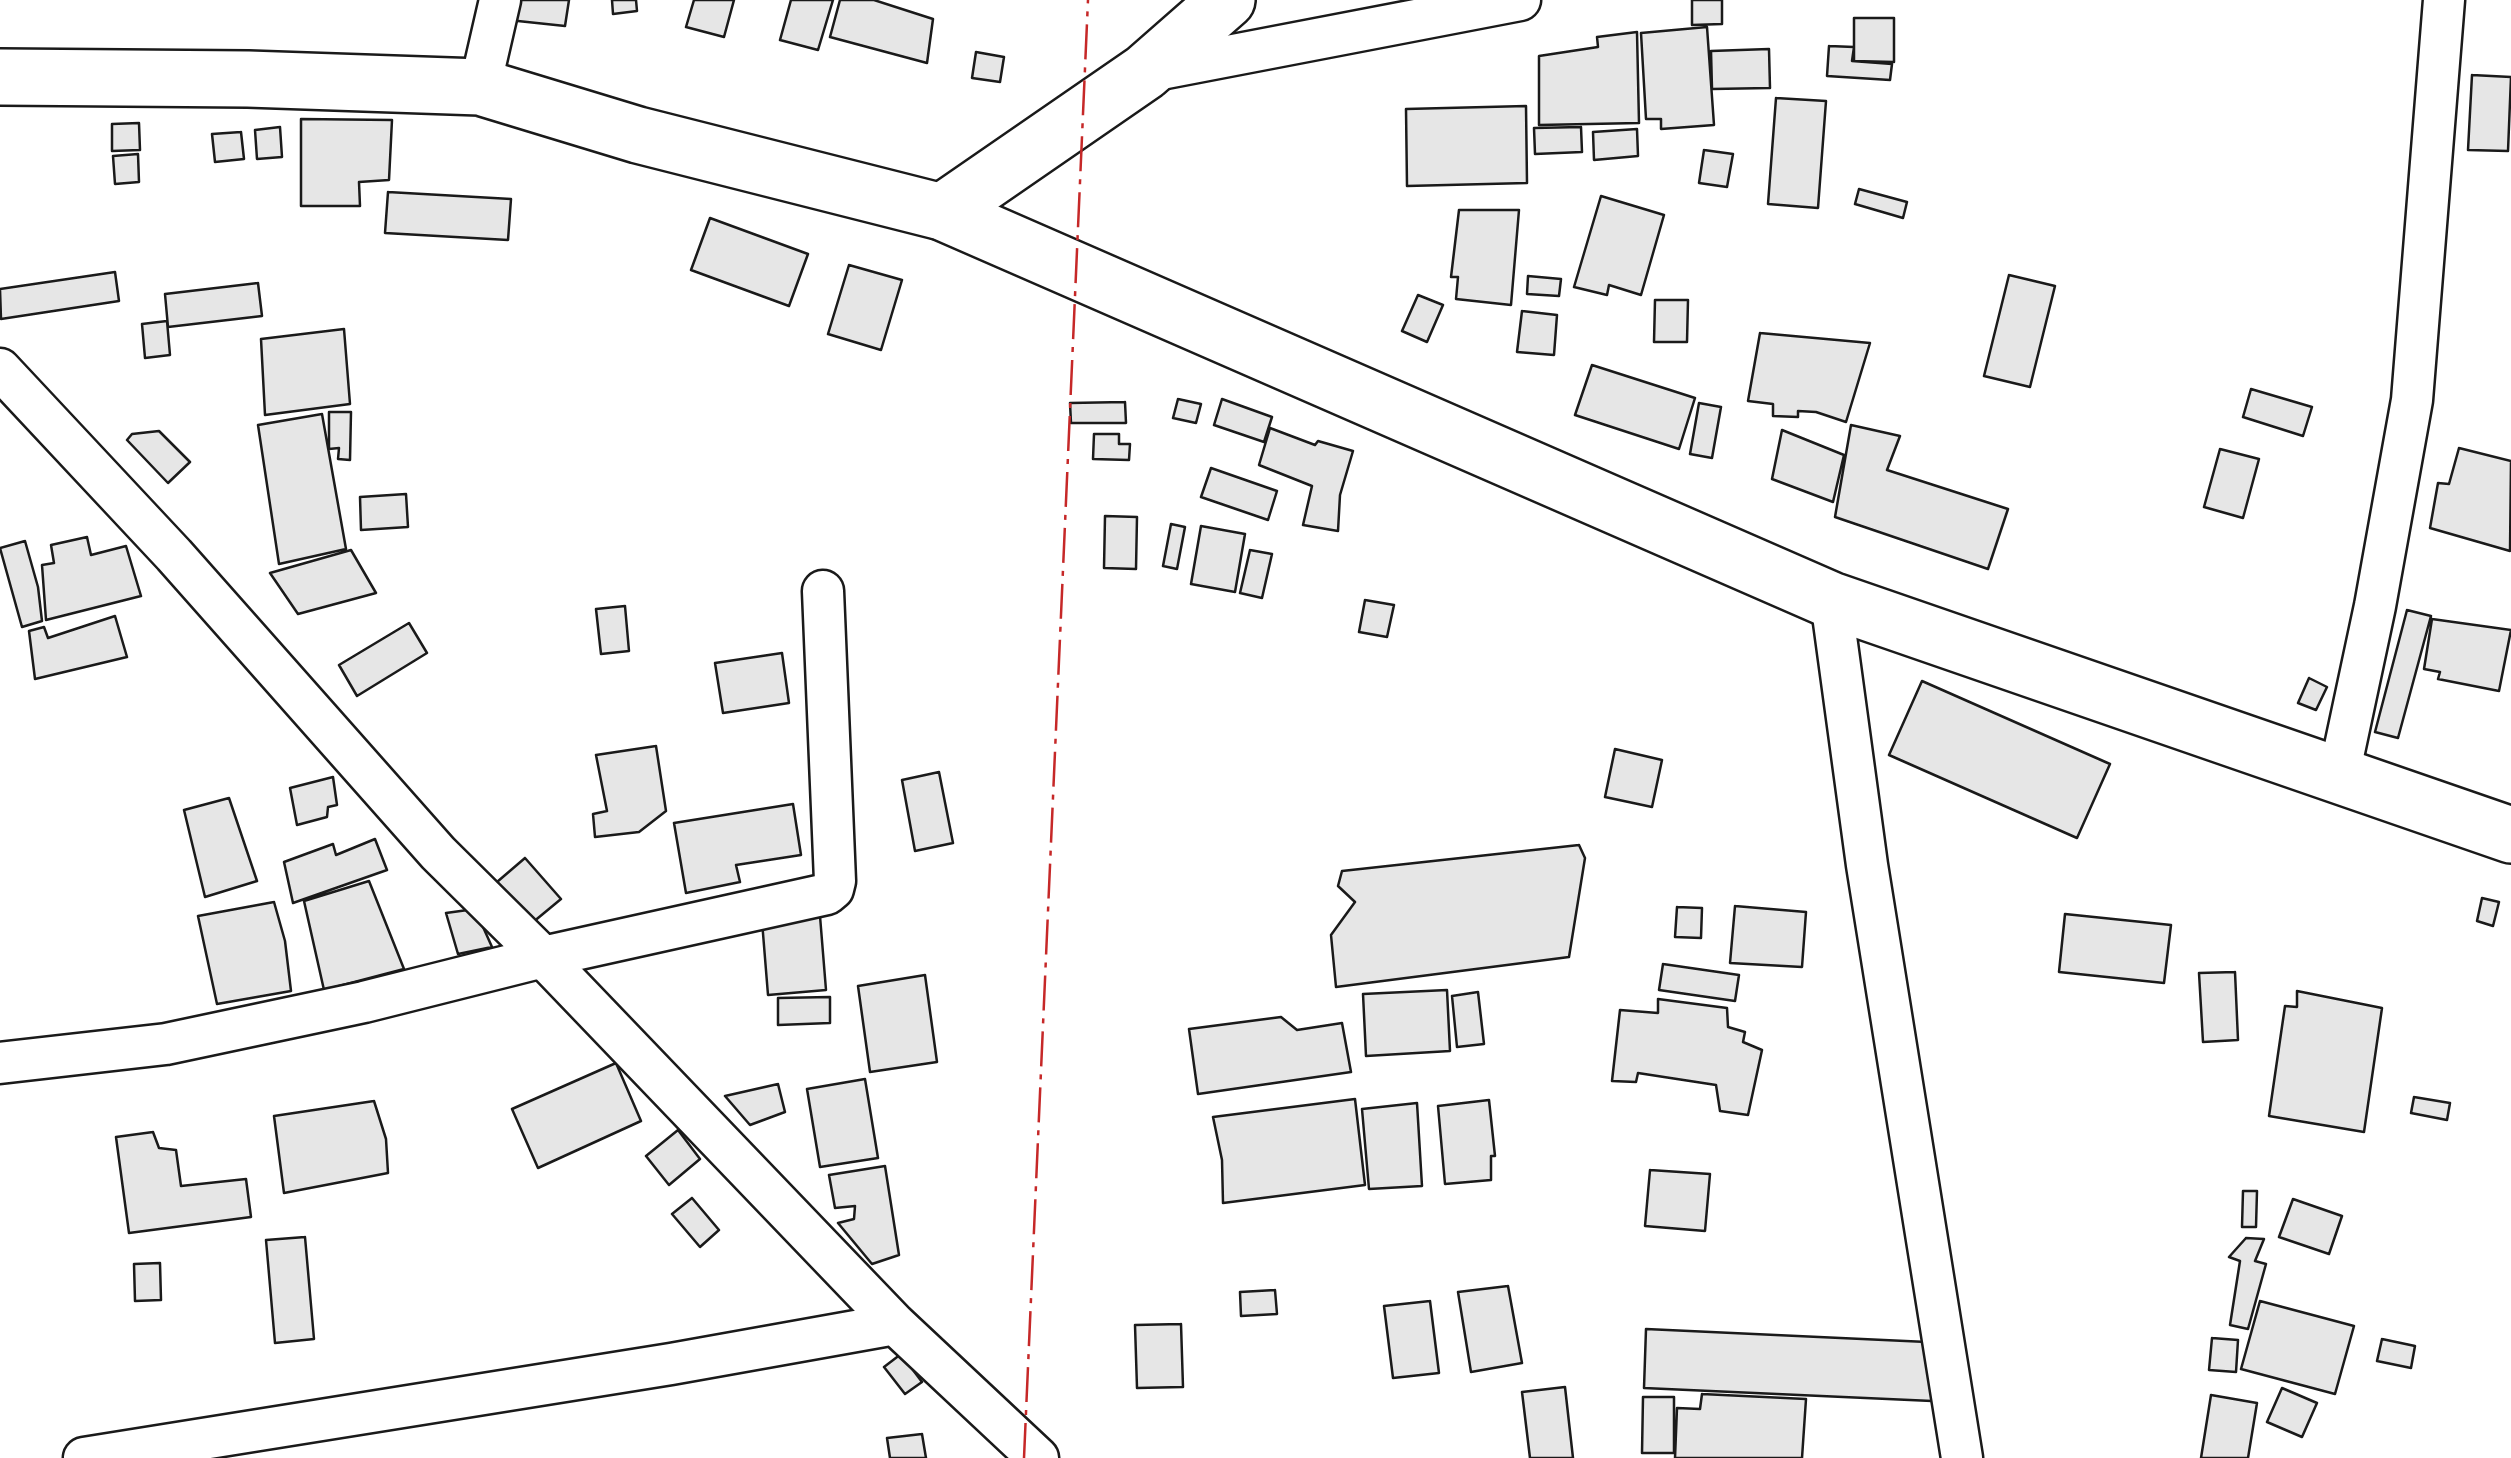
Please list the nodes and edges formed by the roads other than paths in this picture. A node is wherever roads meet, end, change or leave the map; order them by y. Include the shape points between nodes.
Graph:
1 (500, 0) edge
2 (1227, 0) edge
3 (1520, 0) edge
4 (2444, 0) edge
5 (1145, 72) junction
6 (0, 78) edge
7 (480, 88) junction
8 (942, 212) junction
9 (0, 369) edge
10 (823, 592) dead end
11 (1831, 600) junction
12 (2339, 775) junction
13 (2511, 835) edge
14 (542, 957) junction
15 (0, 1063) edge
16 (895, 1324) junction
17 (84, 1458) edge
18 (1038, 1458) edge
19 (1962, 1458) edge

1 - 7 street
2 - 5 main road
3 - 5 street
4 - 12 street via 2412,400
5 - 8 main road
6 - 7 main road
7 - 8 main road
8 - 11 main road
9 - 14 street via 438,853
10 - 14 street via 833,889
11 - 12 main road
11 - 19 street
12 - 13 main road
14 - 15 street via 166,1044
14 - 16 street
16 - 17 street
16 - 18 street

